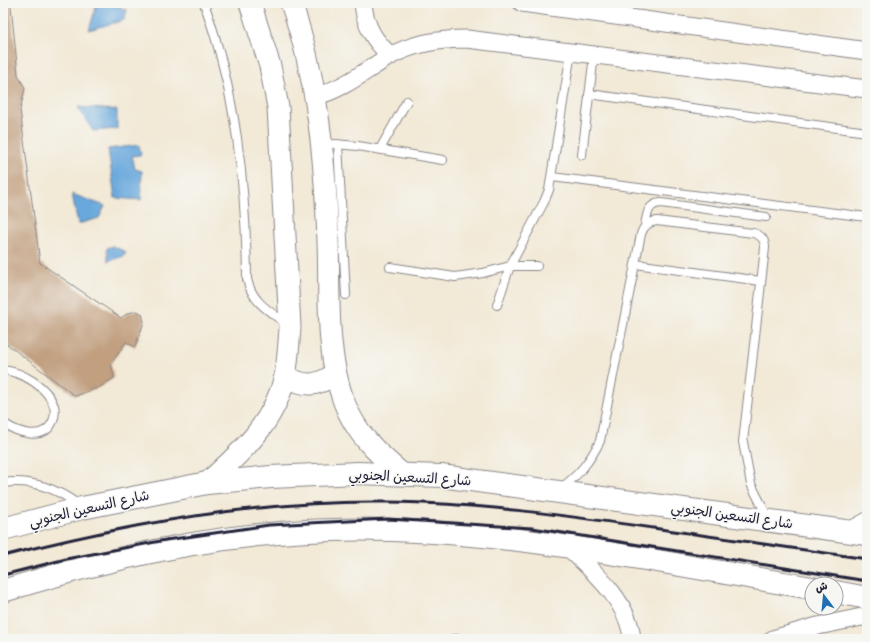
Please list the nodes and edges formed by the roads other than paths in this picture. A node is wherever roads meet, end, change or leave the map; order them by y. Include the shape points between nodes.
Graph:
1 (204, 3) edge
2 (250, 3) edge
3 (291, 3) edge
4 (364, 3) edge
5 (522, 3) edge
6 (867, 51) edge
7 (571, 52) junction
8 (594, 55) junction
9 (391, 56) junction
10 (867, 89) edge
11 (589, 94) junction
12 (315, 97) junction
13 (407, 101) dead end
14 (867, 132) edge
15 (330, 144) junction
16 (380, 149) junction
17 (582, 155) dead end
18 (444, 160) dead end
19 (552, 177) junction
20 (766, 217) dead end
21 (867, 217) edge
22 (645, 226) junction
23 (635, 264) junction
24 (510, 266) junction
25 (537, 266) dead end
26 (390, 267) dead end
27 (761, 280) junction
28 (346, 295) dead end
29 (497, 305) dead end
30 (290, 327) junction
31 (3, 370) edge
32 (335, 374) junction
33 (285, 376) junction
34 (4, 426) edge
35 (402, 474) junction
36 (4, 481) edge
37 (207, 483) junction
38 (556, 492) junction
39 (82, 508) junction
40 (867, 516) edge
41 (769, 520) junction
42 (3, 529) edge
43 (839, 530) junction
44 (867, 534) edge
45 (569, 548) junction
46 (804, 587) edge
47 (3, 592) edge
48 (844, 594) edge
49 (867, 598) edge
50 (867, 616) edge
51 (453, 639) edge
52 (464, 639) edge
53 (632, 639) edge
54 (773, 639) edge

1 - 30 lane via 217,40 234,118 244,198 249,288 259,304
2 - 30 street via 270,66 278,107
3 - 12 street
4 - 9 street via 364,15 370,31 379,45
5 - 6 street
7 - 8 street
7 - 9 street via 450,39 420,45
7 - 19 lane
8 - 10 street
8 - 11 lane
9 - 12 street via 349,83
11 - 14 lane
11 - 17 lane
12 - 15 street
13 - 16 lane
15 - 16 lane
15 - 28 lane
15 - 32 street via 328,239
16 - 18 lane
19 - 21 lane
19 - 24 lane via 544,202
20 - 22 lane via 661,203 648,210
22 - 23 lane
22 - 27 lane via 657,220 757,234 765,243
23 - 27 lane
23 - 38 lane via 600,441 581,471
24 - 25 lane
24 - 26 lane via 483,274 455,277
24 - 29 lane
27 - 41 lane via 743,442 751,484
30 - 33 street
31 - 34 lane via 23,375 40,388 54,406 55,416 51,426 43,433 32,434
32 - 33 street via 324,382 310,385 297,383
32 - 35 street via 344,403 356,426 372,449
33 - 37 street via 276,404 262,428 242,452
35 - 37 main road, شارع التسعين الجنوبي via 315,474
35 - 38 main road, شارع التسعين الجنوبي via 441,476
36 - 39 lane via 51,488
37 - 39 main road, شارع التسعين الجنوبي
38 - 41 main road, شارع التسعين الجنوبي
39 - 42 main road, شارع التسعين الجنوبي
40 - 43 lane
41 - 43 main road, شارع التسعين الجنوبي
43 - 44 main road, شارع التسعين الجنوبي
45 - 46 main road
45 - 47 main road via 433,532 288,532 156,550 64,572
45 - 53 street via 621,606 628,620
48 - 49 main road
50 - 54 street
51 - 52 lane

